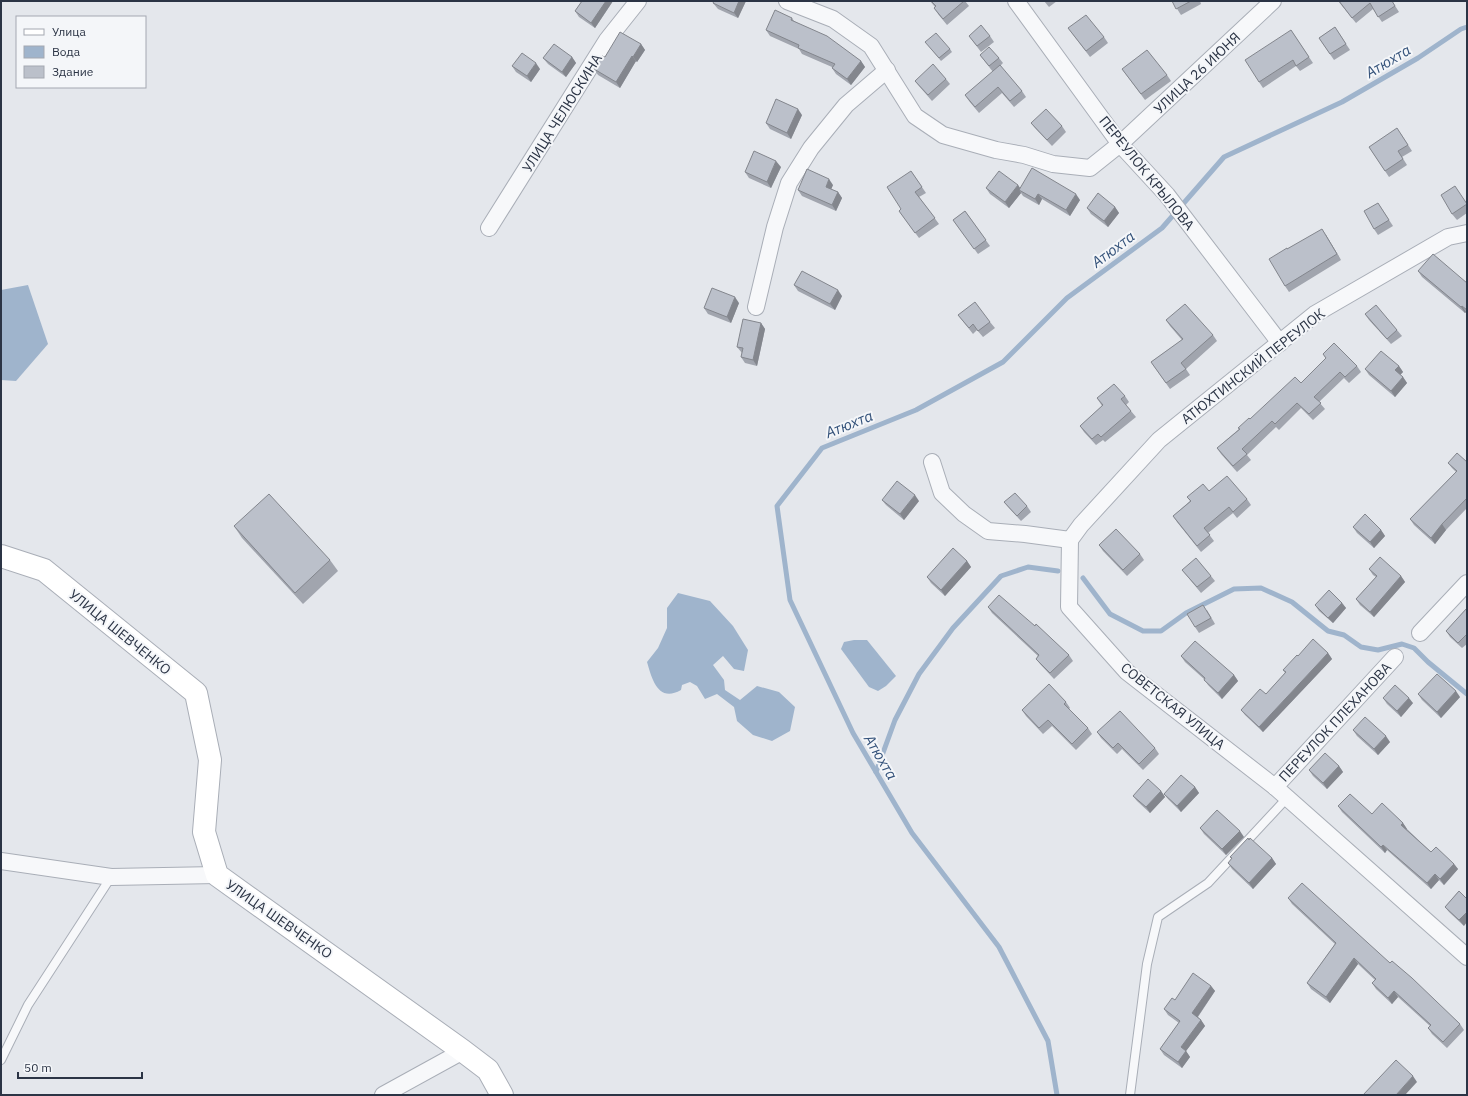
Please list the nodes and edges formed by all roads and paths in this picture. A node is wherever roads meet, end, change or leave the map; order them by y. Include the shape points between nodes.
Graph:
1 (638, 1) edge
2 (788, 1) edge
3 (1016, 1) edge
4 (1265, 4) edge
5 (886, 70) junction
6 (1120, 144) junction
7 (489, 228) dead end
8 (1467, 233) edge
9 (756, 307) dead end
10 (1280, 343) junction
11 (932, 462) dead end
12 (1070, 540) junction
13 (1, 556) edge
14 (1467, 583) edge
15 (1420, 633) dead end
16 (1395, 657) dead end
17 (1281, 792) junction
18 (1, 861) edge
19 (217, 875) junction
20 (111, 877) junction
21 (1467, 957) edge
22 (463, 1051) junction
23 (1, 1060) edge
24 (383, 1095) edge
25 (502, 1095) edge
26 (1130, 1095) edge

1 - 7 street, УЛИЦА ЧЕЛЮСКИНА via 607,40
2 - 5 street, УЛИЦА 26 ИЮНЯ via 833,18 871,46
3 - 6 street, ПЕРЕУЛОК КРЫЛОВА
4 - 6 street, УЛИЦА 26 ИЮНЯ
5 - 6 street, УЛИЦА 26 ИЮНЯ via 915,116 943,135 1053,164 1090,168
5 - 9 street via 846,105 811,148 789,183 775,227
6 - 10 street, ПЕРЕУЛОК КРЫЛОВА via 1188,221
8 - 10 street, АТЮХТИНСКИЙ ПЕРЕУЛОК via 1448,237 1315,314
10 - 12 street, АТЮХТИНСКИЙ ПЕРЕУЛОК via 1159,440
11 - 12 street via 942,492 964,514 988,531
12 - 17 street, СОВЕТСКАЯ УЛИЦА via 1069,607 1127,672
13 - 19 street, УЛИЦА ШЕВЧЕНКО via 44,570 196,693 210,760 204,832
14 - 15 street
16 - 17 street, ПЕРЕУЛОК ПЛЕХАНОВА
17 - 21 street, СОВЕТСКАЯ УЛИЦА
17 - 26 lane via 1208,883 1158,917 1147,964
18 - 20 street
19 - 20 street
19 - 22 street, УЛИЦА ШЕВЧЕНКО
20 - 23 lane via 28,1005
22 - 24 street
22 - 25 street, УЛИЦА ШЕВЧЕНКО via 488,1070

